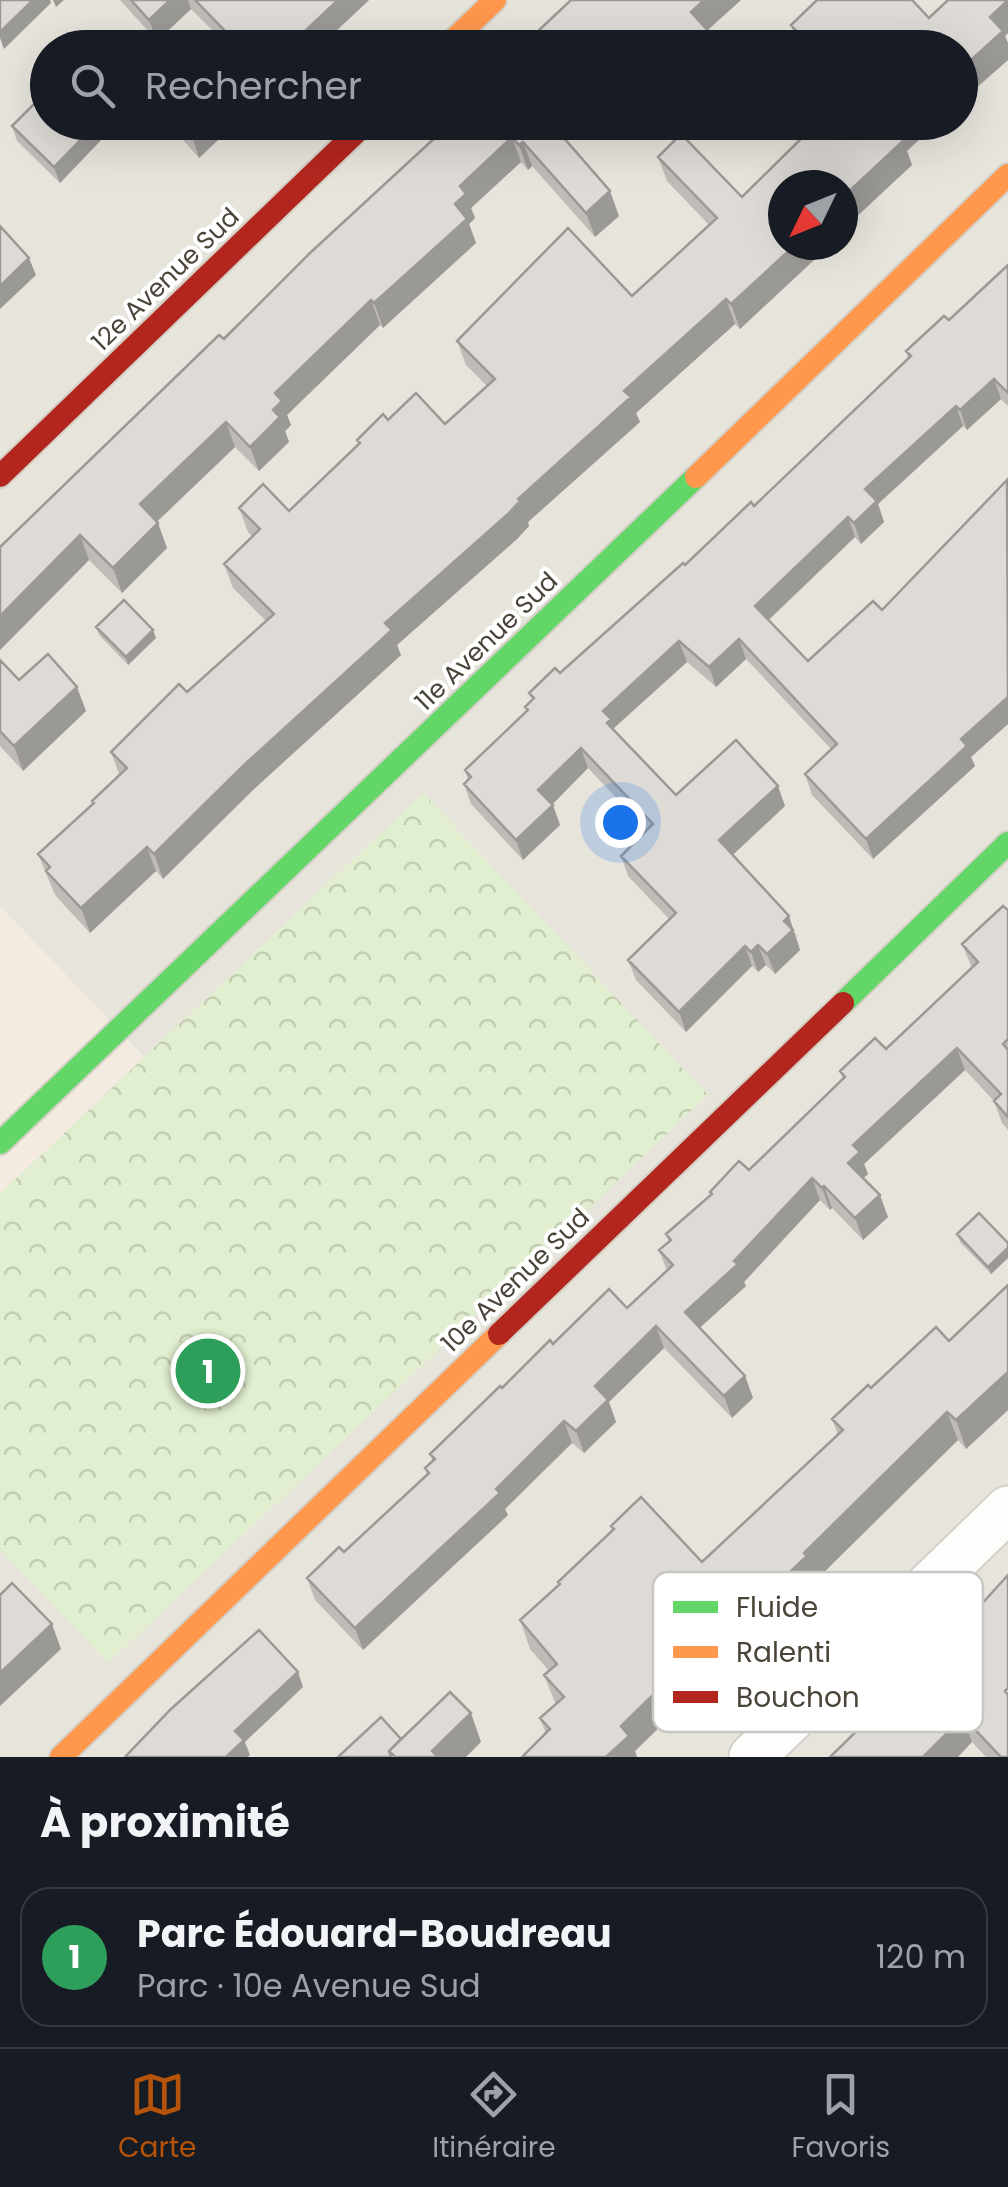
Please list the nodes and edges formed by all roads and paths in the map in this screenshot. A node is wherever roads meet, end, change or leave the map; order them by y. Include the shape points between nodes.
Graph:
1 (495, 0) edge
2 (464, 30) edge
3 (348, 140) edge
4 (1008, 175) edge
5 (0, 476) edge
6 (1008, 843) edge
7 (0, 1144) edge
8 (1008, 1509) edge
9 (943, 1572) edge
10 (778, 1732) edge
11 (62, 1757) edge
12 (752, 1757) edge

1 - 2 street
3 - 5 street, 12e Avenue Sud
4 - 7 street, 11e Avenue Sud
6 - 11 street, 10e Avenue Sud
8 - 9 street
10 - 12 street

